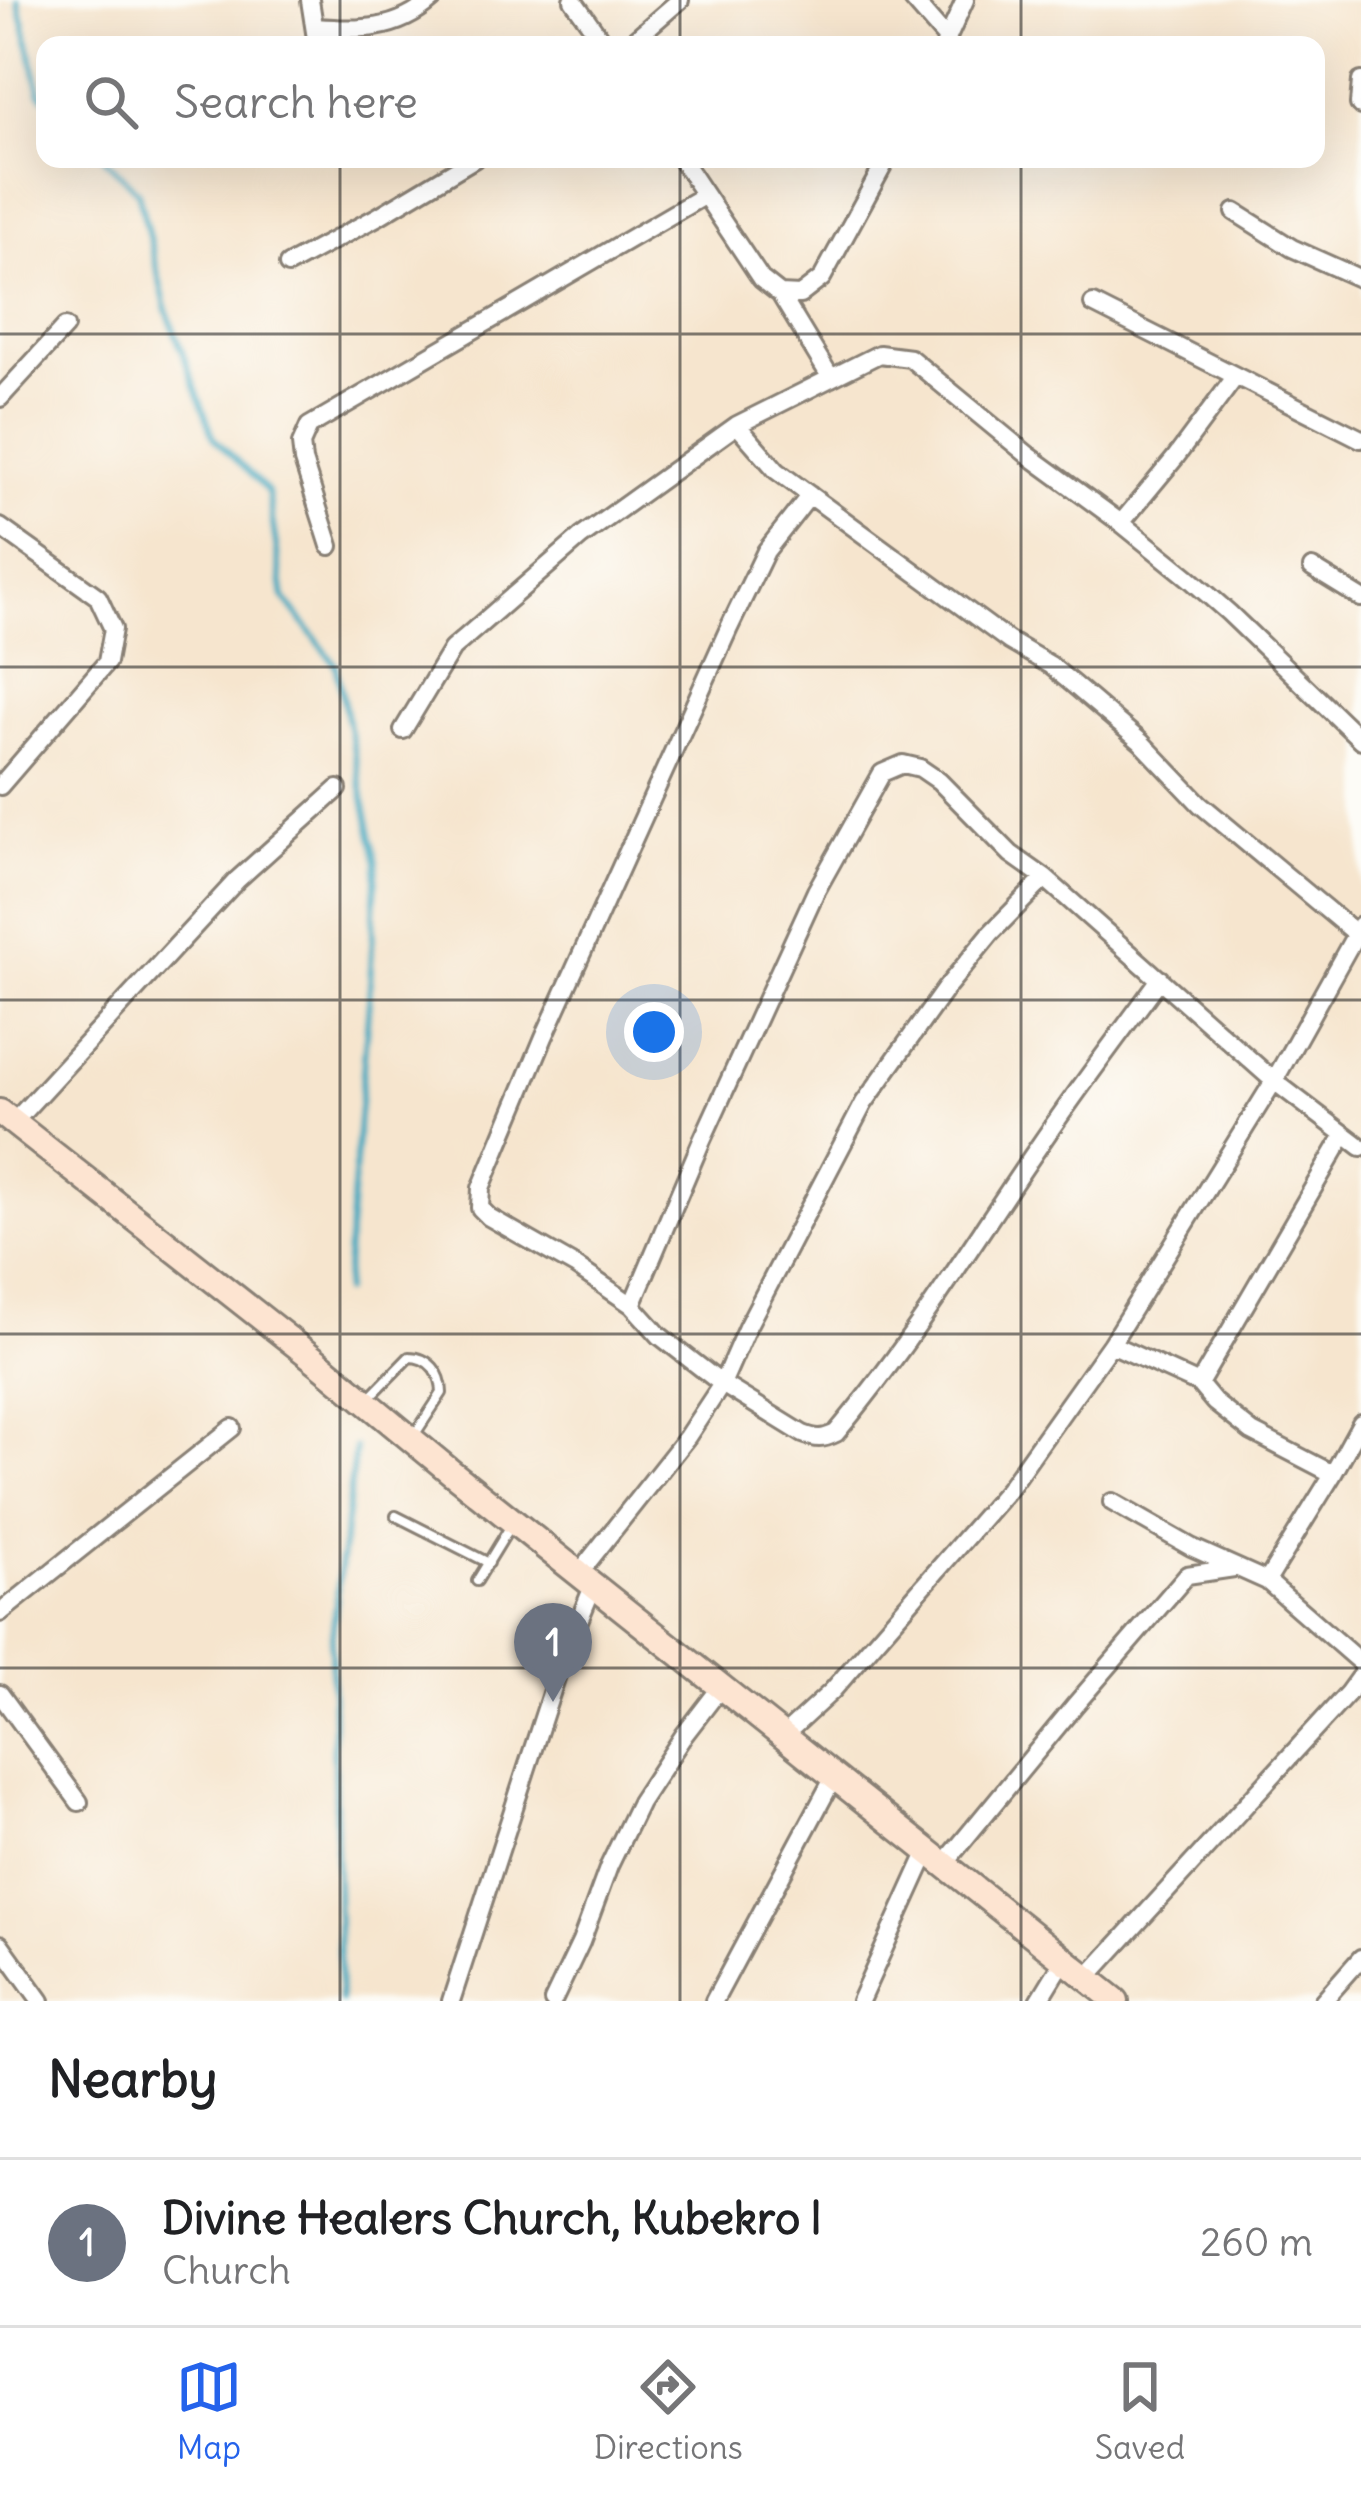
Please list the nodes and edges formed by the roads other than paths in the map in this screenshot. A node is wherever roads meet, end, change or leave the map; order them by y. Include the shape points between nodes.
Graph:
1 (310, 0) edge
2 (432, 0) edge
3 (573, 0) edge
4 (680, 0) edge
5 (913, 0) edge
6 (965, 0) edge
7 (316, 36) edge
8 (599, 36) edge
9 (638, 36) edge
10 (940, 36) edge
11 (948, 36) edge
12 (1361, 81) edge
13 (1361, 106) edge
14 (459, 168) edge
15 (688, 168) edge
16 (882, 168) edge
17 (705, 195) junction
18 (1235, 212) dead end
19 (288, 266) dead end
20 (1361, 279) edge
21 (780, 295) junction
22 (1094, 304) dead end
23 (65, 327) dead end
24 (1236, 376) junction
25 (832, 378) junction
26 (0, 398) edge
27 (737, 425) junction
28 (1361, 439) edge
29 (810, 495) junction
30 (1121, 523) junction
31 (0, 527) edge
32 (331, 546) dead end
33 (1312, 568) dead end
34 (1361, 598) edge
35 (403, 730) dead end
36 (1361, 740) edge
37 (0, 786) edge
38 (338, 789) dead end
39 (1045, 878) junction
40 (1358, 930) edge
41 (1160, 979) junction
42 (1274, 1081) junction
43 (7, 1118) edge
44 (1344, 1135) junction
45 (1361, 1147) edge
46 (632, 1305) junction
47 (1111, 1344) junction
48 (722, 1384) junction
49 (1199, 1384) junction
50 (366, 1402) junction
51 (1361, 1423) edge
52 (232, 1428) dead end
53 (412, 1440) junction
54 (1333, 1474) junction
55 (1112, 1502) dead end
56 (396, 1516) dead end
57 (514, 1521) junction
58 (1191, 1547) junction
59 (488, 1563) junction
60 (1234, 1568) junction
61 (1187, 1575) junction
62 (587, 1578) junction
63 (478, 1581) dead end
64 (1267, 1581) junction
65 (0, 1613) edge
66 (1361, 1663) edge
67 (1361, 1675) edge
68 (722, 1687) junction
69 (0, 1694) edge
70 (783, 1736) junction
71 (834, 1777) junction
72 (79, 1802) dead end
73 (936, 1858) junction
74 (0, 1944) edge
75 (1361, 1958) edge
76 (1064, 1960) junction
77 (1087, 1978) junction
78 (41, 2001) edge
79 (451, 2001) edge
80 (553, 2001) edge
81 (714, 2001) edge
82 (860, 2001) edge
83 (1039, 2001) edge
84 (1116, 2001) edge
85 (1323, 2001) edge

1 - 7 street
2 - 7 street via 412,17
3 - 8 street
4 - 9 street
5 - 10 street
6 - 11 street
12 - 13 street
14 - 19 street
15 - 17 street
16 - 21 street via 822,278 800,295
17 - 21 street
17 - 32 street via 309,426 303,461
18 - 20 street
21 - 25 street
22 - 24 street
23 - 26 street
24 - 28 street
24 - 30 street
25 - 27 street
25 - 30 street via 879,354 910,358
27 - 29 street
27 - 35 street via 581,537 452,649
29 - 40 street via 1050,665 1200,804
29 - 46 street via 766,551 729,628 481,1188 488,1217
30 - 36 street
31 - 37 street via 98,597 113,629 107,662
33 - 34 street
38 - 43 street via 237,880
39 - 41 street
39 - 46 street via 920,768 903,764 882,773 816,892
39 - 48 street via 946,988 864,1103
40 - 42 street
41 - 42 street
41 - 48 street via 836,1433 818,1440
42 - 44 street
42 - 47 street
43 - 50 main road
44 - 45 street
44 - 49 street
46 - 48 street
47 - 49 street
47 - 70 street via 1008,1489
48 - 62 street
49 - 54 street via 1252,1432
50 - 53 main road
50 - 53 lane via 409,1358 430,1364 442,1393
51 - 54 street
52 - 65 street
53 - 57 main road
54 - 64 street
55 - 58 street
56 - 59 lane
57 - 59 lane
57 - 62 main road
58 - 60 street
58 - 61 street
59 - 63 lane
60 - 61 street
60 - 64 street
61 - 73 street
62 - 68 main road
62 - 79 street
64 - 66 street
67 - 77 street
68 - 70 main road
68 - 80 street via 640,1802
69 - 72 street
70 - 71 main road
71 - 73 main road
71 - 81 street
73 - 76 main road
73 - 82 street
74 - 78 street
75 - 85 street
76 - 77 main road
76 - 83 street
77 - 84 main road

